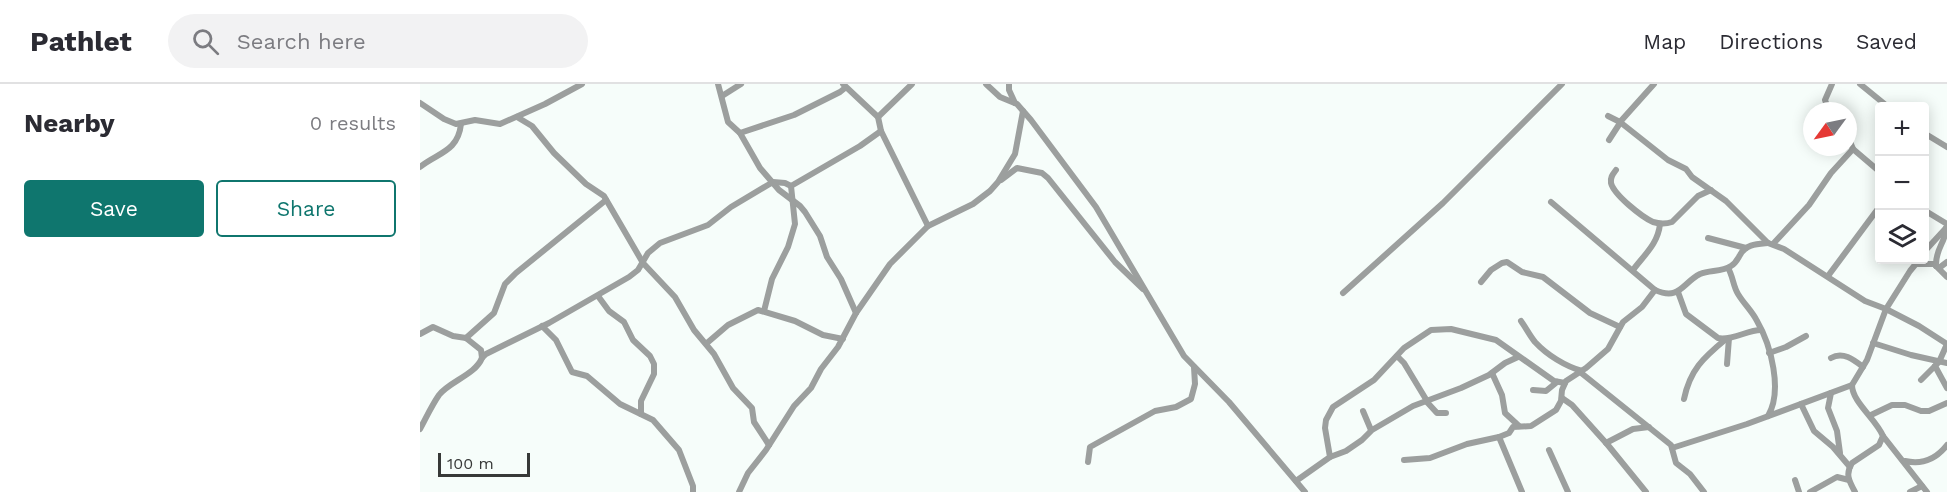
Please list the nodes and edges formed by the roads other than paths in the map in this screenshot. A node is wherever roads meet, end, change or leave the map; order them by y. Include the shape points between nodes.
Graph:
1 (582, 84) edge
2 (718, 84) edge
3 (724, 84) edge
4 (741, 84) edge
5 (912, 84) edge
6 (986, 84) edge
7 (1009, 84) edge
8 (1562, 84) edge
9 (1654, 84) edge
10 (1832, 84) edge
11 (1860, 84) edge
12 (844, 86) edge
13 (731, 90) junction
14 (722, 96) junction
15 (1826, 102) edge
16 (1882, 102) edge
17 (420, 103) edge
18 (1016, 103) junction
19 (1023, 111) junction
20 (1608, 116) dead end
21 (517, 117) junction
22 (878, 117) junction
23 (1620, 122) junction
24 (461, 124) junction
25 (881, 131) junction
26 (740, 133) junction
27 (1929, 136) edge
28 (1609, 140) dead end
29 (1947, 147) edge
30 (1857, 152) edge
31 (1847, 156) edge
32 (420, 167) edge
33 (1875, 167) edge
34 (1616, 170) dead end
35 (773, 182) junction
36 (998, 182) junction
37 (791, 186) junction
38 (1711, 190) junction
39 (606, 200) junction
40 (792, 201) junction
41 (1551, 202) dead end
42 (1877, 210) edge
43 (1929, 214) edge
44 (1660, 224) junction
45 (928, 226) junction
46 (1947, 227) edge
47 (1708, 238) dead end
48 (1770, 243) junction
49 (1929, 247) edge
50 (1746, 248) junction
51 (1947, 262) edge
52 (642, 263) junction
53 (1929, 263) edge
54 (1916, 264) edge
55 (1938, 267) junction
56 (1728, 268) junction
57 (1633, 270) junction
58 (1828, 276) junction
59 (1947, 277) edge
60 (1481, 282) dead end
61 (1655, 290) junction
62 (1678, 292) junction
63 (1343, 293) dead end
64 (1149, 294) junction
65 (598, 296) junction
66 (1886, 309) junction
67 (764, 311) junction
68 (856, 313) junction
69 (1521, 321) dead end
70 (542, 326) junction
71 (1620, 327) junction
72 (1761, 330) junction
73 (420, 334) edge
74 (1806, 336) dead end
75 (466, 338) junction
76 (843, 339) junction
77 (1728, 339) junction
78 (707, 343) junction
79 (1873, 343) junction
80 (1947, 344) edge
81 (1769, 353) junction
82 (1397, 356) junction
83 (1518, 357) junction
84 (482, 358) junction
85 (1832, 358) dead end
86 (1947, 363) edge
87 (1727, 364) dead end
88 (1937, 364) junction
89 (1194, 366) junction
90 (1863, 367) junction
91 (1581, 372) junction
92 (1492, 373) junction
93 (1921, 380) dead end
94 (1557, 382) junction
95 (1564, 382) junction
96 (1852, 385) junction
97 (1947, 388) edge
98 (1533, 390) dead end
99 (1831, 393) junction
100 (1562, 398) junction
101 (1684, 399) dead end
102 (1426, 401) junction
103 (1947, 403) edge
104 (1801, 404) junction
105 (1364, 411) dead end
106 (1446, 413) dead end
107 (641, 414) junction
108 (1871, 415) junction
109 (1767, 417) junction
110 (1520, 426) junction
111 (1649, 427) junction
112 (420, 429) edge
113 (1371, 430) junction
114 (1883, 436) junction
115 (1499, 437) junction
116 (1606, 443) junction
117 (769, 445) junction
118 (1947, 445) edge
119 (1672, 448) junction
120 (1549, 450) dead end
121 (1840, 453) junction
122 (1330, 457) junction
123 (1404, 460) dead end
124 (1904, 461) junction
125 (1088, 462) dead end
126 (1920, 462) junction
127 (1850, 467) junction
128 (1916, 478) junction
129 (1795, 480) dead end
130 (1849, 480) junction
131 (1296, 481) junction
132 (1924, 489) edge
133 (693, 492) edge
134 (739, 492) edge
135 (1305, 492) edge
136 (1522, 492) edge
137 (1568, 492) edge
138 (1646, 492) edge
139 (1704, 492) edge
140 (1799, 492) edge
141 (1810, 492) edge
142 (1855, 492) edge
143 (1910, 492) edge

1 - 21 street
2 - 14 street
3 - 13 street
4 - 13 street
5 - 22 street
6 - 18 street via 1000,97
7 - 18 street
8 - 63 street via 1443,203
9 - 23 street
10 - 15 street
11 - 16 street
12 - 22 street
12 - 26 street via 840,92 794,115
13 - 14 street
14 - 26 street via 728,122
17 - 24 street via 444,119
18 - 19 street
19 - 36 street via 1015,154
19 - 64 street via 1096,207
20 - 23 street
21 - 24 street via 500,124 475,120
21 - 39 street via 532,126 554,153
22 - 25 street
23 - 28 street
23 - 38 street
24 - 32 street via 446,152
25 - 37 street
25 - 45 street
26 - 35 street via 756,163
27 - 29 street
30 - 33 street
31 - 48 street via 1810,204
34 - 44 street via 1611,182 1618,194 1642,215
35 - 37 street
35 - 40 street
35 - 52 street via 708,225 660,243
36 - 45 street via 974,204
36 - 64 street via 1017,168 1042,173 1115,262
37 - 40 street
38 - 44 street via 1694,199 1672,222
38 - 48 street
39 - 52 street
39 - 75 street via 516,273 505,284 494,313
40 - 67 street via 795,224 772,279
40 - 68 street via 802,207 820,236
41 - 57 street
42 - 58 street
43 - 46 street
44 - 57 street via 1652,248
45 - 68 street via 890,264
46 - 49 street
46 - 55 street via 1937,251
47 - 50 street
48 - 50 street
48 - 58 street
50 - 56 street
51 - 55 street
52 - 65 street via 629,277
52 - 78 street via 675,297
53 - 55 street
54 - 66 street
55 - 59 street
56 - 62 street via 1700,274
56 - 72 street via 1737,293
57 - 61 street
58 - 66 street via 1865,301
60 - 71 street via 1491,270 1508,262 1522,272 1542,277 1590,313
61 - 62 street
61 - 71 street
62 - 77 street via 1686,314 1714,335
64 - 89 street
65 - 70 street
65 - 107 street via 624,322 633,340 654,364 654,374 641,401
66 - 79 street
66 - 80 street
67 - 76 street
67 - 78 street via 738,319
68 - 76 street
69 - 91 street via 1547,352
70 - 84 street
70 - 107 street via 556,340 572,372 587,376 620,404
71 - 91 street via 1608,349
72 - 77 street
72 - 81 street
73 - 75 street via 432,327
74 - 81 street
75 - 84 street via 480,350
76 - 117 street
77 - 87 street
77 - 101 street via 1707,355 1692,374
78 - 117 street via 733,388 752,408 757,427
79 - 88 street
79 - 90 street
80 - 88 street
81 - 109 street via 1775,392
82 - 83 street via 1426,333 1446,328 1494,339
82 - 102 street
82 - 122 street via 1374,380 1333,407 1325,428
83 - 92 street
83 - 94 street
84 - 112 street via 479,365 439,395
85 - 90 street via 1843,355
86 - 88 street
88 - 93 street
88 - 97 street
89 - 125 street via 1191,399 1155,411 1097,442 1090,447
89 - 131 street
90 - 96 street
91 - 95 street
91 - 111 street
92 - 102 street
92 - 110 street via 1505,412
94 - 95 street
94 - 98 street via 1546,391
95 - 100 street
96 - 99 street
96 - 108 street via 1855,397
99 - 104 street
99 - 121 street via 1828,408
100 - 110 street via 1549,415 1531,426
100 - 116 street
102 - 106 street via 1437,413
102 - 113 street
103 - 108 street via 1929,411 1892,405
104 - 109 street
104 - 121 street via 1814,431
105 - 113 street
107 - 133 street via 653,420 679,450
108 - 114 street
109 - 119 street
110 - 115 street
111 - 116 street via 1633,429
111 - 119 street
113 - 122 street via 1346,451
114 - 124 street
114 - 127 street via 1879,445
115 - 123 street via 1430,458
115 - 136 street
116 - 138 street
117 - 134 street
118 - 126 street
119 - 139 street via 1676,463
120 - 137 street
121 - 127 street
122 - 131 street
124 - 126 street
124 - 128 street
126 - 128 street
127 - 130 street
128 - 132 street
129 - 140 street
130 - 141 street via 1837,477
130 - 142 street
131 - 135 street
132 - 143 street

